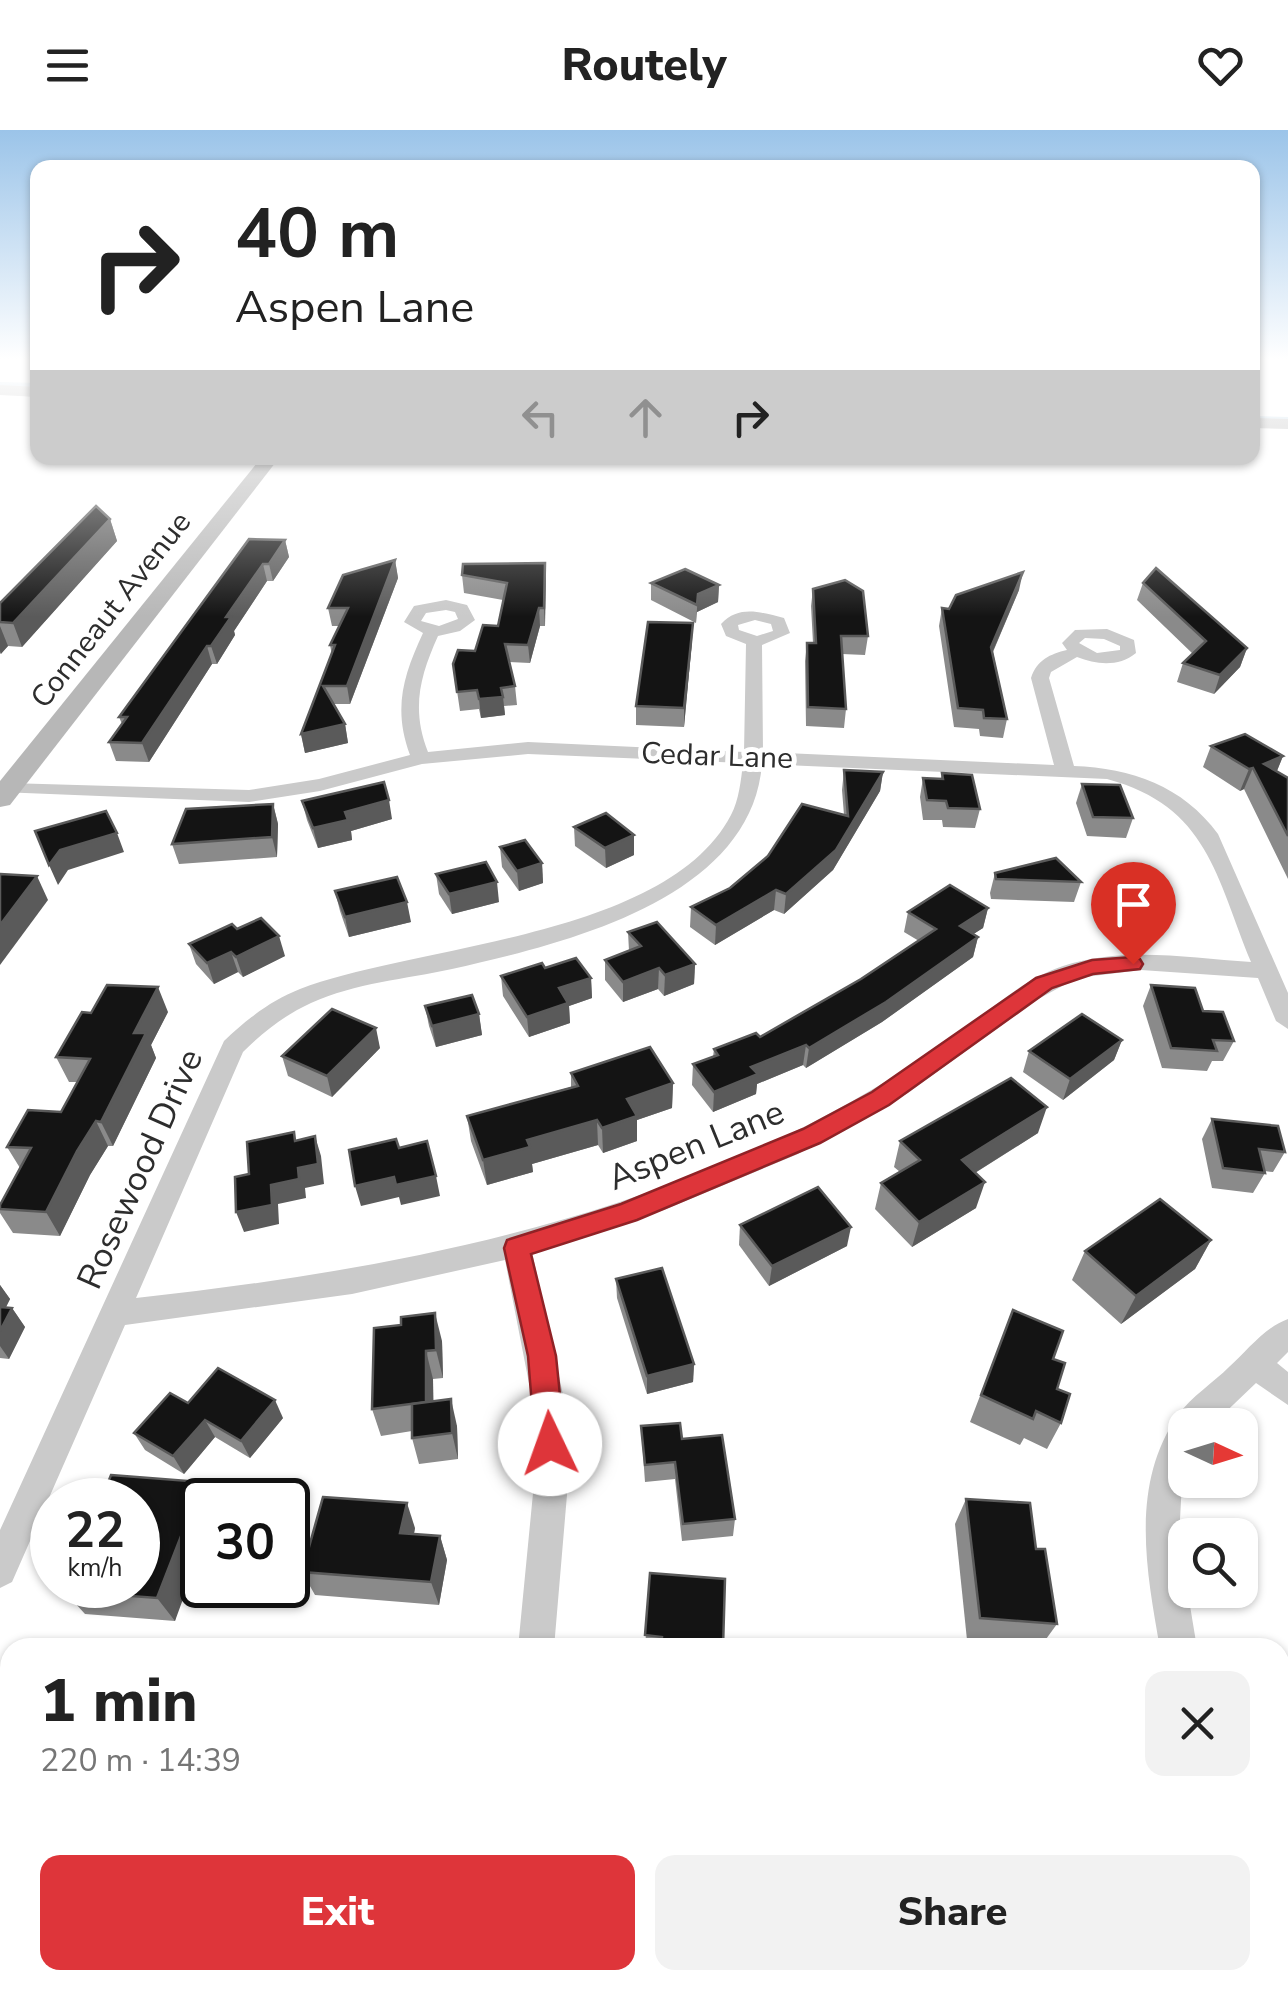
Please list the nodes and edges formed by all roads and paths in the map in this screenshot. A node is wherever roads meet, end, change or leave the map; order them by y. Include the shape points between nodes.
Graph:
1 (264, 465) edge
2 (432, 630) dead end
3 (754, 640) dead end
4 (1077, 652) dead end
5 (751, 757) junction
6 (421, 758) junction
7 (1065, 769) junction
8 (4, 794) edge
9 (1266, 971) junction
10 (1288, 1020) edge
11 (517, 1248) junction
12 (114, 1313) junction
13 (1288, 1332) edge
14 (1253, 1362) junction
15 (1288, 1391) edge
16 (1207, 1408) edge
17 (1168, 1482) edge
18 (0, 1570) edge
19 (537, 1638) edge
20 (1177, 1638) edge

1 - 8 street, Conneaut Avenue
2 - 6 street via 406,696 406,720
3 - 5 street, Rosewood Drive
4 - 7 street via 1052,660 1040,678
5 - 6 street, Cedar Lane via 528,748
5 - 7 street, Cedar Lane
5 - 12 street, Rosewood Drive via 751,784 734,830 678,882 517,944 316,990 260,1019 224,1063
6 - 8 street, Cedar Lane via 249,796
7 - 9 street, Cedar Lane via 1142,783 1195,816
9 - 10 street, Cedar Lane
9 - 11 street, Aspen Lane via 1133,964 1072,972 1044,983 880,1098 811,1136 628,1212
11 - 12 street, Aspen Lane via 258,1299
11 - 19 street via 549,1404 551,1484
12 - 18 street, Rosewood Drive
13 - 14 street
14 - 15 street
14 - 16 street
17 - 20 street via 1162,1525

